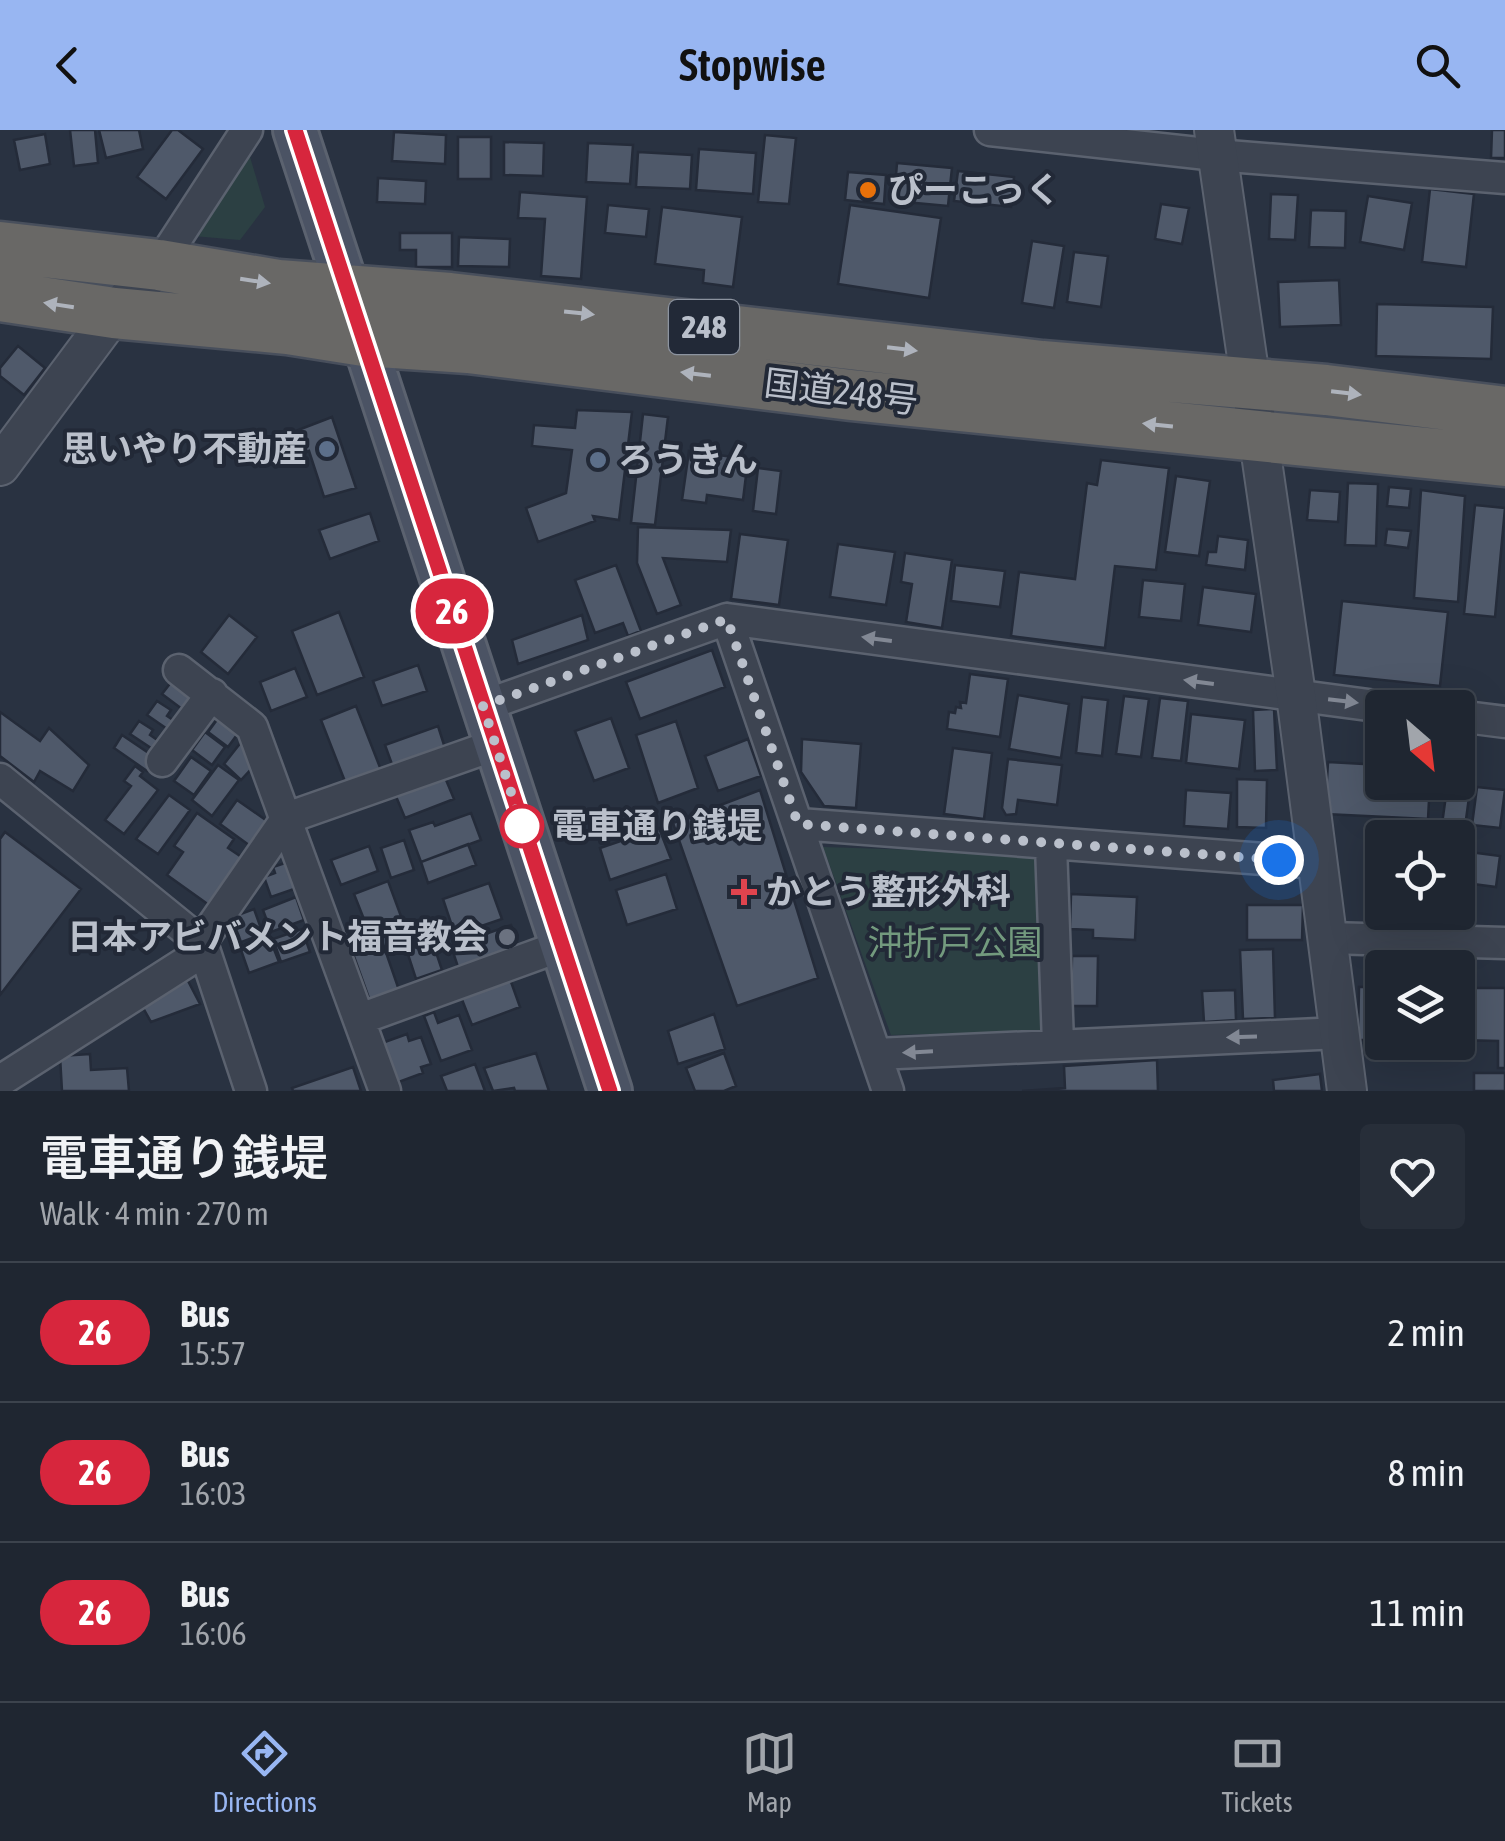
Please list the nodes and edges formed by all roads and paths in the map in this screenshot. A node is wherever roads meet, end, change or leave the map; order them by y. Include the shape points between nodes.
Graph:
1 (247, 130) edge
2 (295, 130) edge
3 (990, 130) edge
4 (1215, 143) edge
5 (1505, 178) edge
6 (0, 247) edge
7 (159, 265) junction
8 (347, 291) junction
9 (0, 296) edge
10 (114, 312) junction
11 (364, 341) junction
12 (1250, 384) junction
13 (1505, 412) edge
14 (1256, 435) junction
15 (1505, 462) edge
16 (0, 466) edge
17 (727, 619) junction
18 (179, 670) dead end
19 (212, 694) junction
20 (1296, 695) junction
21 (1365, 705) edge
22 (1475, 718) edge
23 (1505, 722) edge
24 (489, 726) junction
25 (162, 761) dead end
26 (0, 778) edge
27 (288, 818) junction
28 (798, 824) junction
29 (1051, 845) junction
30 (1317, 863) junction
31 (1329, 938) junction
32 (202, 943) junction
33 (1505, 943) edge
34 (562, 946) junction
35 (360, 1020) junction
36 (1340, 1034) junction
37 (1058, 1044) junction
38 (876, 1054) junction
39 (0, 1081) edge
40 (602, 1089) edge
41 (251, 1091) edge
42 (385, 1091) edge
43 (888, 1091) edge
44 (1347, 1091) edge

1 - 7 street
2 - 8 main road
3 - 4 street
4 - 5 street
4 - 12 street
6 - 7 highway, 国道248号 / 248
7 -> 8 highway, 国道248号 / 248
7 - 10 street
8 - 11 main road
8 -> 12 highway, 国道248号 / 248
10 -> 9 highway, 国道248号 / 248
10 - 11 highway, 国道248号 / 248
10 - 16 street
14 -> 11 highway, 国道248号 / 248
11 - 24 main road
12 -> 13 highway, 国道248号 / 248
12 - 14 street
14 - 15 highway, 国道248号 / 248
14 - 20 street
20 -> 17 street
17 - 24 street
17 - 28 street
18 - 19 street
19 - 25 street
19 - 27 street via 252,727
20 -> 21 street
20 - 30 street
22 - 23 street
24 - 27 street
24 - 34 main road
26 - 32 street
27 - 32 street
27 - 35 street
28 - 29 street
28 - 38 street
29 - 30 street
29 - 37 street
30 - 31 street
31 - 33 street
31 - 36 street
32 - 39 street via 188,961
32 - 41 street
34 - 35 street
34 - 40 main road
35 - 42 street
36 -> 37 street
36 - 44 street
37 -> 38 street
38 - 43 street

